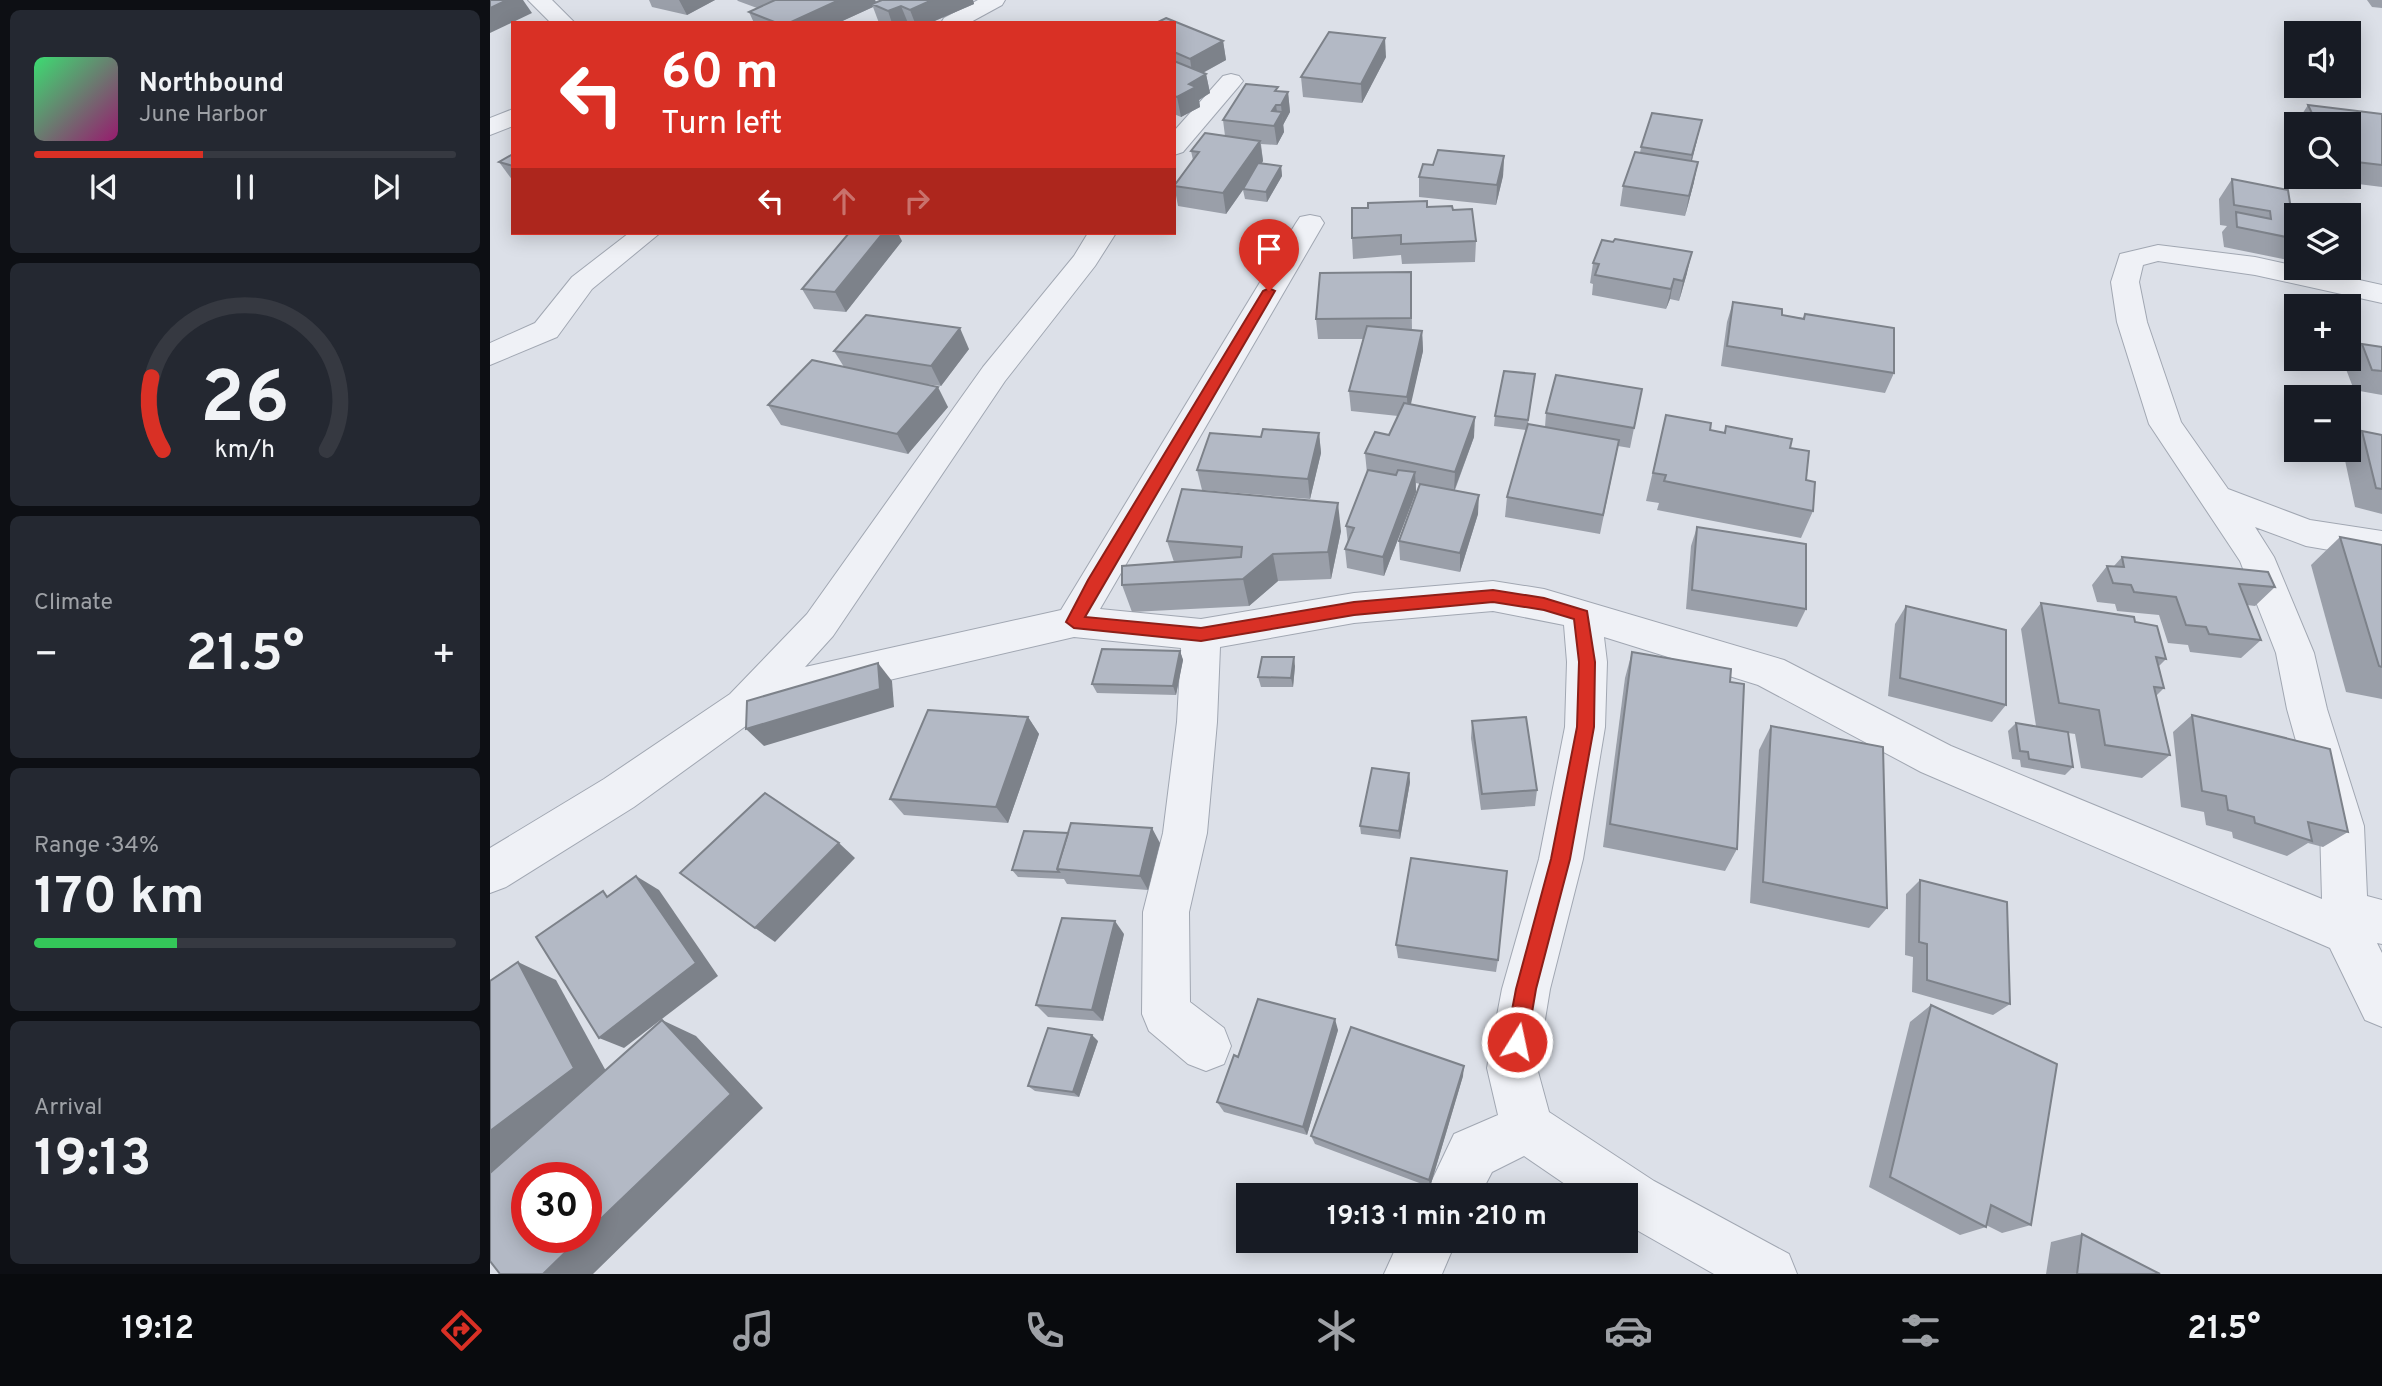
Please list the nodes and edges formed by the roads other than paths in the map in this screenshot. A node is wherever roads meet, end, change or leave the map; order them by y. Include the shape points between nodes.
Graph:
1 (539, 0) edge
2 (993, 0) edge
3 (562, 21) edge
4 (956, 21) edge
5 (1231, 81) dead end
6 (511, 117) edge
7 (490, 128) edge
8 (1176, 145) edge
9 (1310, 223) dead end
10 (643, 235) edge
11 (1101, 235) edge
12 (2382, 294) edge
13 (490, 355) edge
14 (2217, 498) junction
15 (2382, 545) edge
16 (1581, 615) junction
17 (1074, 622) junction
18 (1201, 635) junction
19 (740, 708) junction
20 (490, 872) edge
21 (2357, 922) edge
22 (2382, 1003) edge
23 (1206, 1046) dead end
24 (1527, 1128) junction
25 (1458, 1183) edge
26 (1423, 1253) edge
27 (1412, 1274) edge
28 (1769, 1274) edge

1 - 3 street
2 - 4 street
5 - 8 street
6 - 7 street
9 - 17 street
10 - 13 street via 582,283 546,330
11 - 19 street via 994,374 820,625
12 - 14 street via 2255,266 2158,253 2130,260 2125,282 2132,322 2165,424
14 - 15 street via 2306,533
14 - 21 street via 2256,557 2295,653 2342,826
16 - 18 street via 1493,596 1354,608
16 - 21 street via 1770,672 1936,759
16 - 24 street via 1587,662 1585,727 1512,1068
17 - 18 street
17 - 19 street via 808,682
18 - 23 street via 1185,833 1166,912 1166,989 1167,1014
19 - 20 street via 619,793
21 - 22 street
24 - 25 street via 1472,1153
24 - 28 street via 1635,1200
26 - 27 street

